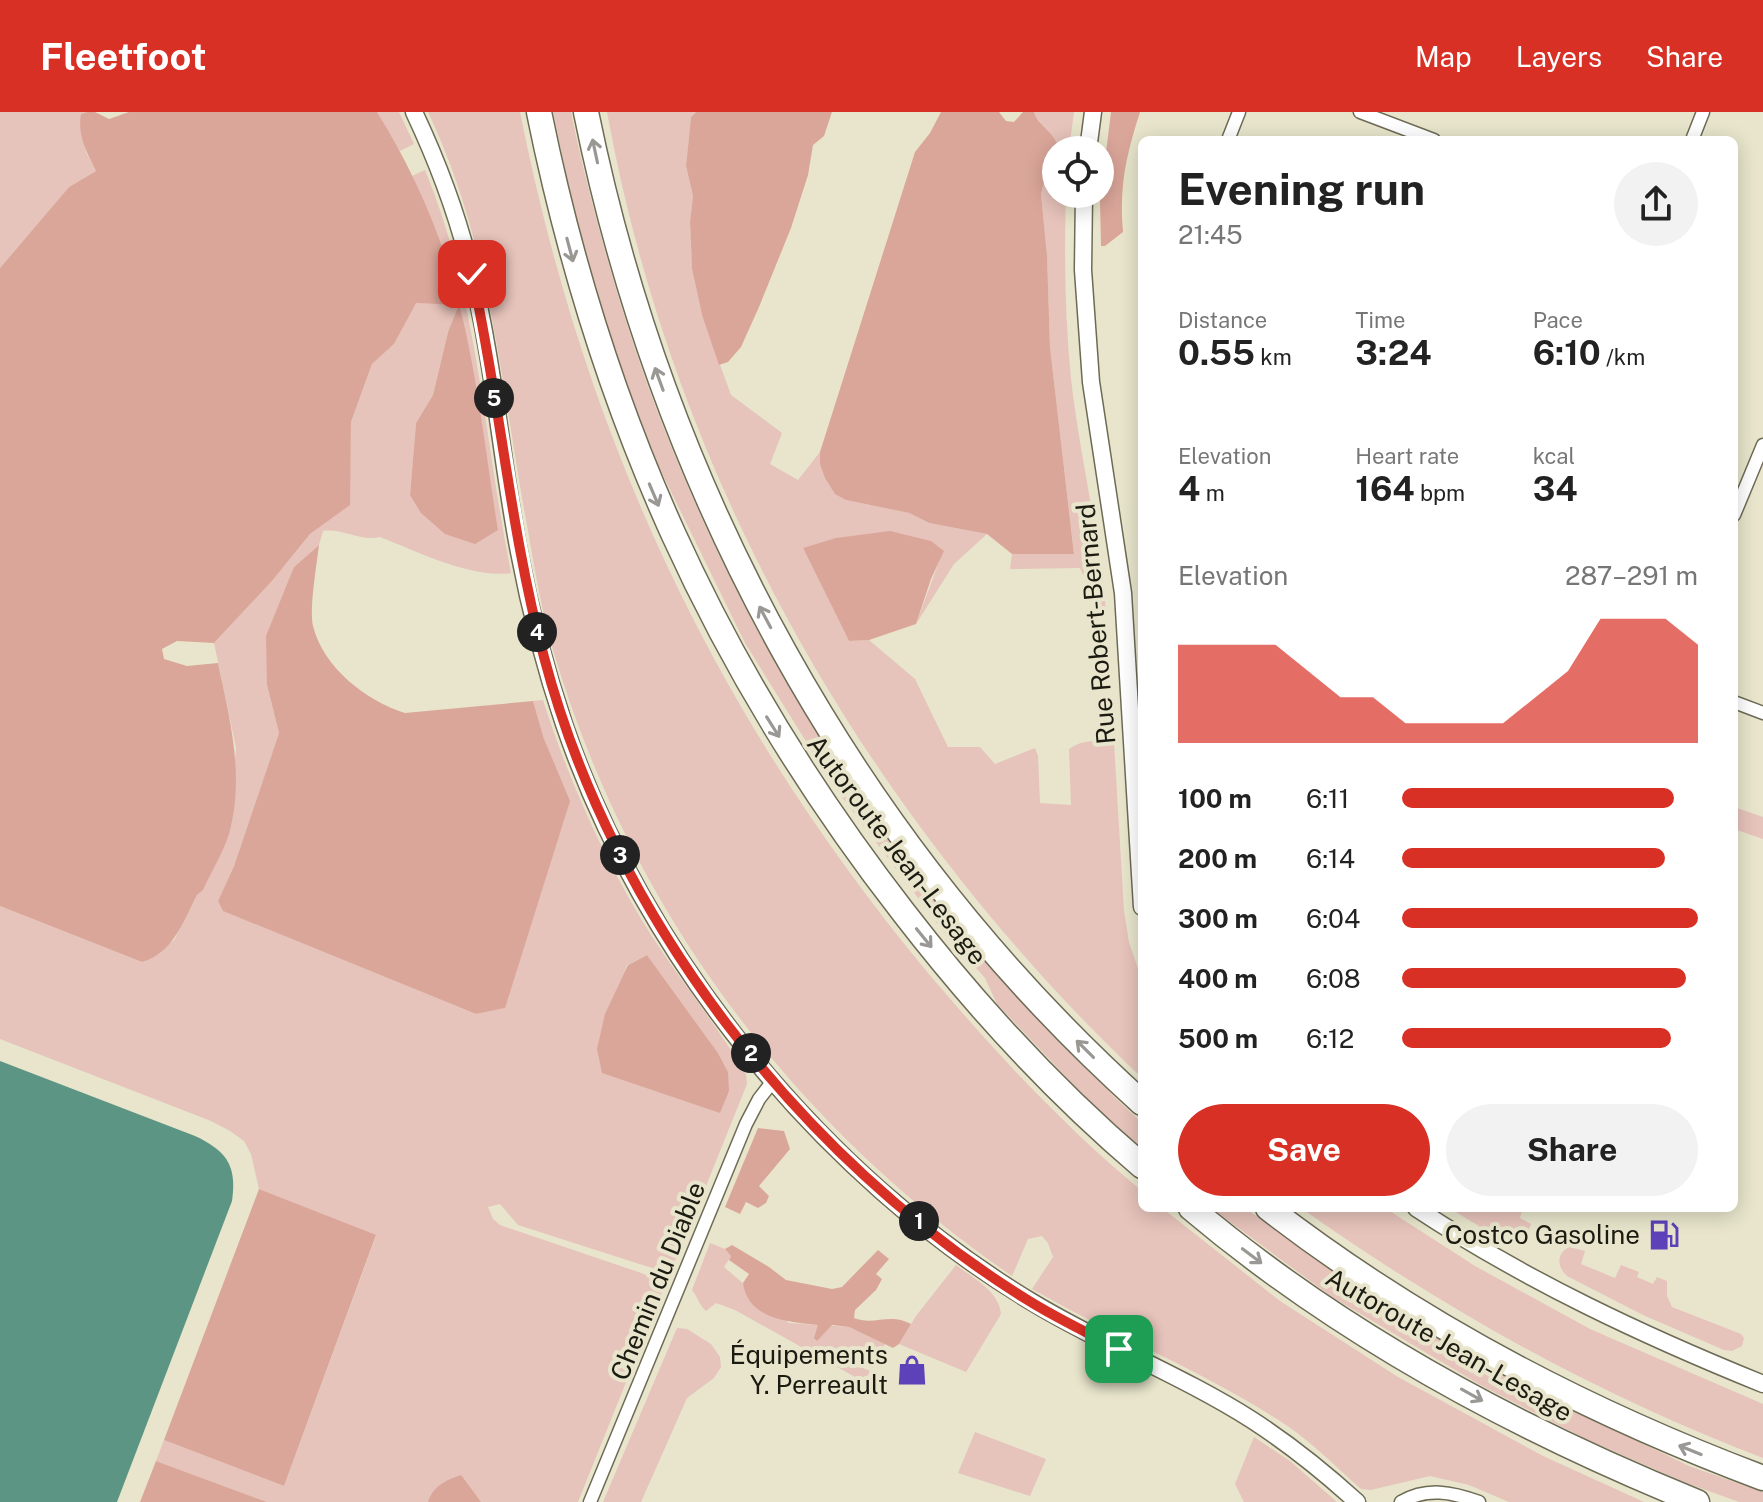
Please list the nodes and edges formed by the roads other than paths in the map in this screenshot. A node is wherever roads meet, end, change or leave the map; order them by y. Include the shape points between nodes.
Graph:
1 (414, 112) edge
2 (539, 112) edge
3 (586, 112) edge
4 (1093, 112) edge
5 (1239, 112) edge
6 (1360, 112) edge
7 (1703, 112) edge
8 (1090, 136) edge
9 (1230, 136) edge
10 (1423, 136) edge
11 (1694, 136) edge
12 (1084, 208) edge
13 (1763, 445) edge
14 (1738, 500) edge
15 (1738, 704) edge
16 (1763, 713) edge
17 (1138, 841) edge
18 (773, 1081) junction
19 (1138, 1099) edge
20 (1138, 1162) edge
21 (1196, 1212) edge
22 (1274, 1212) edge
23 (1423, 1212) edge
24 (1763, 1384) edge
25 (1763, 1478) edge
26 (590, 1502) edge
27 (1357, 1502) edge
28 (1401, 1502) edge
29 (1479, 1502) edge
30 (1697, 1502) edge

1 - 18 street via 446,188 472,274 522,567 566,730 643,897 693,976
2 -> 20 highway, Autoroute Jean-Lesage via 580,286 626,426 673,537 757,699 837,824 935,953 1019,1049
19 -> 3 highway, Autoroute Jean-Lesage via 1040,1002 952,899 855,768 788,658 718,523 662,387 620,255
4 - 8 street
5 - 9 street
6 - 10 street
7 - 11 street
12 - 17 street, Rue Robert-Bernard via 1091,382 1123,593
13 - 14 street
15 - 16 street
18 - 26 street, Chemin du Diable via 746,1124
18 - 27 street via 860,1170 970,1261 1057,1317 1251,1419
21 -> 30 highway, Autoroute Jean-Lesage via 1303,1294 1414,1363 1581,1452
25 -> 22 highway, Autoroute Jean-Lesage via 1632,1425 1512,1364 1383,1288
23 - 24 street via 1601,1314
28 - 29 street via 1436,1491

